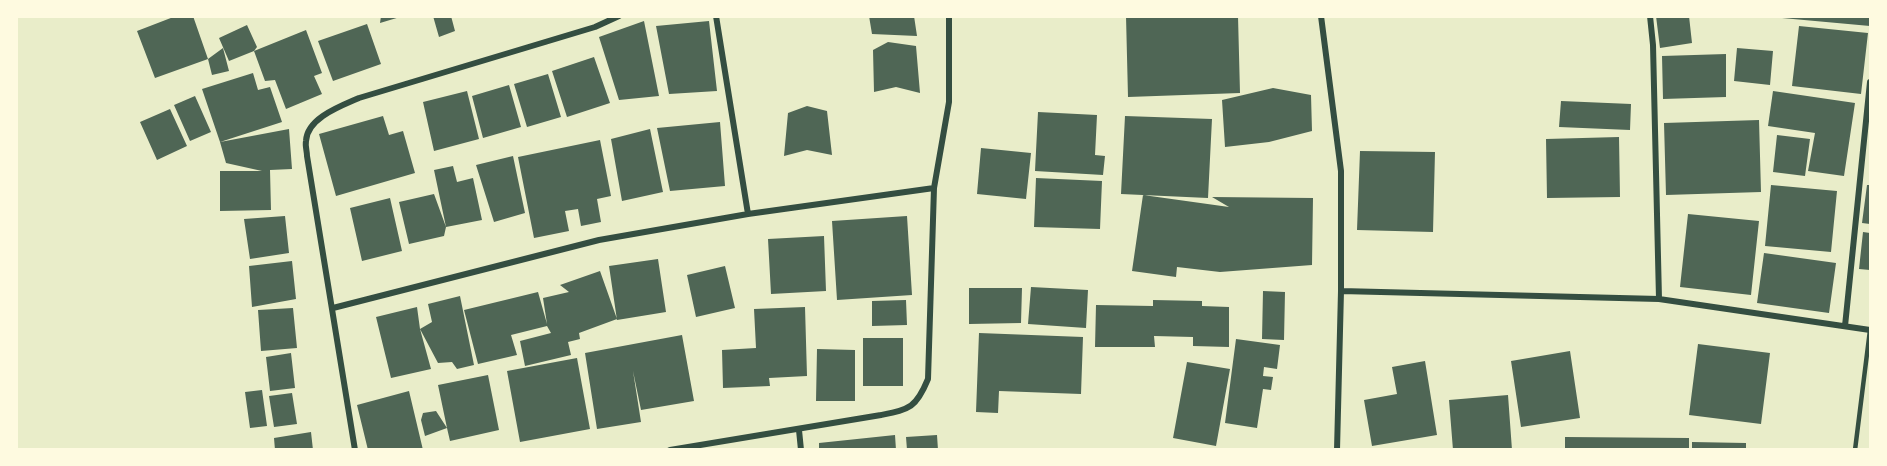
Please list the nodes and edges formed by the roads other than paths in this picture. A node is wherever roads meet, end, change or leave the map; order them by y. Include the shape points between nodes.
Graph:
1 (619, 16) edge
2 (716, 16) edge
3 (948, 16) edge
4 (1321, 16) edge
5 (1650, 16) edge
6 (1870, 82) edge
7 (934, 188) junction
8 (748, 214) junction
9 (1341, 291) junction
10 (1659, 299) junction
11 (333, 308) junction
12 (1845, 326) junction
13 (1870, 330) edge
14 (799, 430) junction
15 (356, 450) edge
16 (670, 450) edge
17 (801, 450) edge
18 (1337, 450) edge
19 (1855, 450) edge

1 - 11 street via 595,27 359,98 326,114 312,126 306,139 307,156
2 - 8 street
3 - 7 street via 949,102
4 - 9 street via 1341,171
5 - 10 street
6 - 12 street
7 - 8 street
7 - 14 street via 928,379 920,399 905,410
8 - 11 street via 600,240
9 - 10 street
9 - 18 street
10 - 12 street
11 - 15 street
12 - 13 street
13 - 19 lane
14 - 16 street
14 - 17 street

